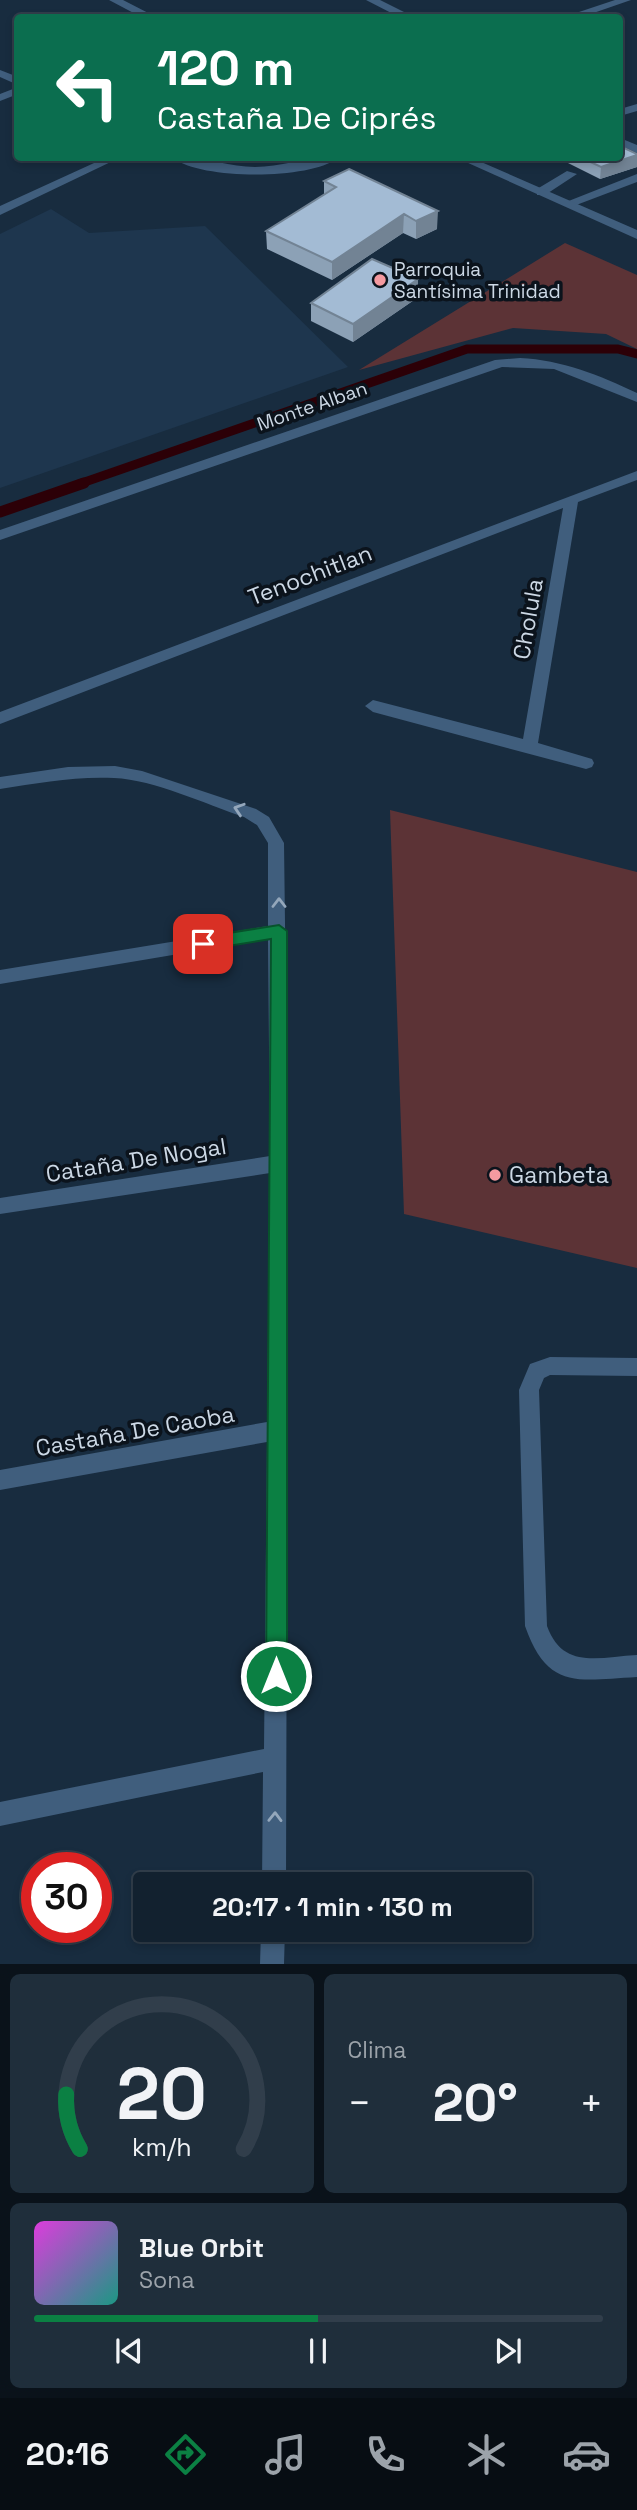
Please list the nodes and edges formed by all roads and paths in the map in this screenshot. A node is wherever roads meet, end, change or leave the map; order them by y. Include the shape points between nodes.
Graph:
1 (114, 0) edge
2 (371, 0) edge
3 (616, 1) edge
4 (144, 14) edge
5 (402, 14) edge
6 (578, 14) edge
7 (107, 161) edge
8 (188, 161) edge
9 (319, 161) edge
10 (470, 161) edge
11 (571, 174) dead end
12 (637, 178) edge
13 (541, 192) junction
14 (567, 204) junction
15 (0, 211) edge
16 (637, 235) edge
17 (637, 398) edge
18 (637, 475) edge
19 (572, 499) junction
20 (0, 534) edge
21 (373, 706) dead end
22 (0, 718) edge
23 (530, 746) junction
24 (586, 763) dead end
25 (0, 783) edge
26 (279, 931) junction
27 (0, 977) edge
28 (279, 1163) junction
29 (0, 1206) edge
30 (637, 1367) edge
31 (278, 1430) junction
32 (0, 1480) edge
33 (637, 1667) edge
34 (276, 1758) junction
35 (0, 1814) edge
36 (274, 1872) edge
37 (273, 1942) edge
38 (272, 1964) edge

1 - 4 street
2 - 5 street
3 - 6 street
7 - 15 street
8 - 9 street via 239,170 283,169
10 - 13 street
11 - 13 street
12 - 14 street
13 - 14 street
14 - 16 street
17 - 20 street, Monte Alban via 572,368 543,361 500,363
18 - 19 street, Tenochitlan
19 - 22 street, Tenochitlan
19 - 23 street, Cholula
21 - 23 street
23 - 24 street
26 -> 25 street via 279,858 271,830 250,813 142,777 90,771
26 - 27 street
26 - 28 street
28 - 29 street, Cataña De Nogal
28 - 31 street
30 - 33 street via 550,1366 537,1371 528,1390 536,1626 541,1645 560,1665
31 - 32 street, Castaña De Caoba
31 - 34 street
34 - 35 street
36 -> 34 street
37 - 38 street

